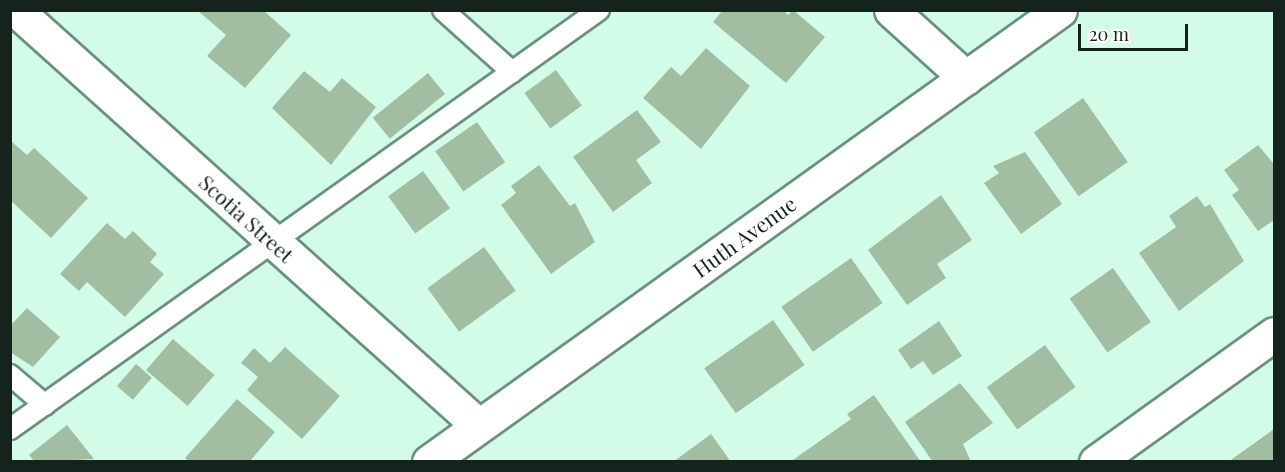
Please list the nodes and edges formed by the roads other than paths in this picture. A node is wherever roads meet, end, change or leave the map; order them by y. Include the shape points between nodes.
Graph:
1 (16, 10) edge
2 (443, 10) edge
3 (599, 10) edge
4 (891, 10) edge
5 (1060, 10) edge
6 (512, 72) junction
7 (966, 78) junction
8 (274, 242) junction
9 (1275, 334) edge
10 (10, 375) edge
11 (45, 405) junction
12 (479, 426) junction
13 (10, 429) edge
14 (429, 462) edge
15 (1096, 462) edge

1 - 8 street, Scotia Street
2 - 6 lane
3 - 6 lane
4 - 7 street
5 - 7 street, Huth Avenue
6 - 8 lane
7 - 12 street, Huth Avenue
8 - 11 lane
8 - 12 street, Scotia Street
9 - 15 street
10 - 11 lane
11 - 13 lane
12 - 14 street, Huth Avenue

